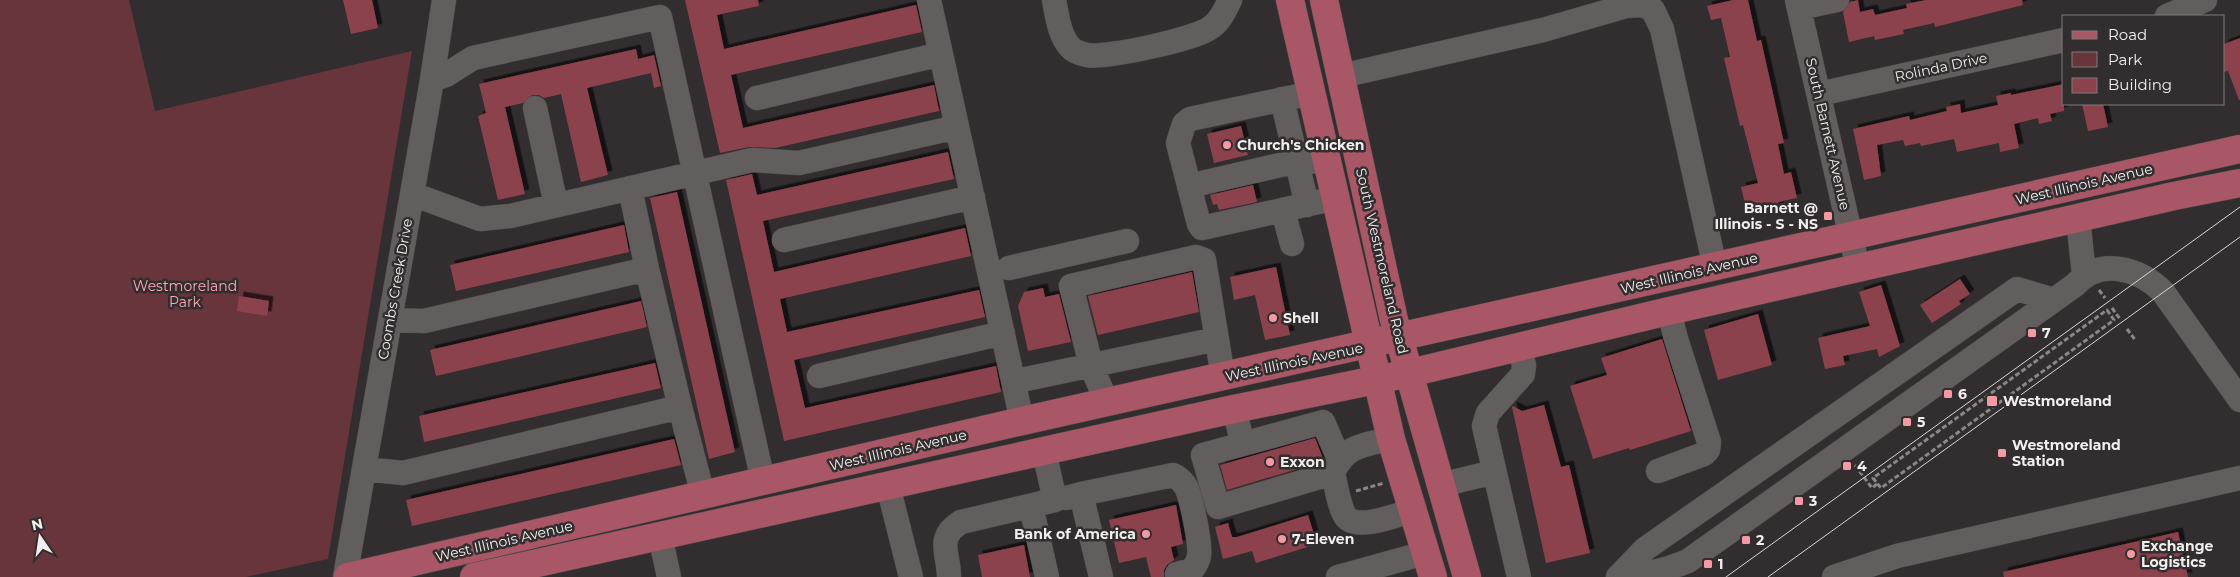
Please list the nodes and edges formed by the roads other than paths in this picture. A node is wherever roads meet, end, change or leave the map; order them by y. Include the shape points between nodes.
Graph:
1 (444, 0) edge
2 (929, 0) edge
3 (1054, 0) edge
4 (1230, 0) edge
5 (1290, 0) edge
6 (1324, 0) edge
7 (1837, 0) edge
8 (2205, 0) edge
9 (1798, 4) edge
10 (661, 8) edge
11 (2169, 15) edge
12 (2062, 40) edge
13 (941, 54) junction
14 (1341, 76) junction
15 (432, 80) junction
16 (1312, 93) junction
17 (1819, 94) junction
18 (757, 98) dead end
19 (1282, 99) junction
20 (535, 108) dead end
21 (1320, 126) junction
22 (957, 127) junction
23 (1290, 133) junction
24 (2234, 153) edge
25 (1327, 158) junction
26 (1296, 163) junction
27 (695, 173) junction
28 (2240, 183) edge
29 (1189, 186) junction
30 (630, 188) junction
31 (2054, 190) junction
32 (412, 194) junction
33 (2174, 196) junction
34 (972, 197) junction
35 (1336, 198) junction
36 (556, 205) junction
37 (1306, 205) junction
38 (1283, 211) junction
39 (2078, 218) junction
40 (1851, 236) junction
41 (784, 240) dead end
42 (1127, 241) dead end
43 (1292, 244) dead end
44 (1065, 256) junction
45 (1715, 267) junction
46 (1008, 268) dead end
47 (1858, 268) junction
48 (647, 269) junction
49 (2084, 275) junction
50 (1071, 286) junction
51 (2054, 300) junction
52 (1669, 311) junction
53 (390, 320) junction
54 (1003, 332) junction
55 (1217, 339) junction
56 (1399, 339) junction
57 (1369, 345) junction
58 (1519, 347) junction
59 (1091, 365) junction
60 (1410, 373) junction
61 (819, 376) dead end
62 (1223, 377) junction
63 (1377, 380) junction
64 (1021, 383) junction
65 (1290, 398) junction
66 (2240, 400) edge
67 (1107, 403) junction
68 (680, 407) junction
69 (1234, 409) junction
70 (1022, 421) junction
71 (1298, 429) junction
72 (1390, 439) junction
73 (1243, 444) junction
74 (1044, 452) junction
75 (881, 453) junction
76 (1336, 466) junction
77 (364, 469) junction
78 (1658, 471) dead end
79 (1494, 472) junction
80 (2240, 478) edge
81 (762, 481) junction
82 (888, 486) junction
83 (1441, 486) junction
84 (1081, 494) junction
85 (703, 495) junction
86 (1055, 500) junction
87 (1030, 506) junction
88 (654, 507) junction
89 (1412, 510) junction
90 (660, 536) junction
91 (1429, 565) edge
92 (523, 572) edge
93 (1377, 572) edge
94 (1177, 574) dead end
95 (1622, 574) edge
96 (346, 577) edge
97 (474, 577) edge
98 (670, 577) edge
99 (911, 577) edge
100 (949, 577) edge
101 (1047, 577) edge
102 (1101, 577) edge
103 (1338, 577) edge
104 (1467, 577) edge
105 (1519, 577) edge
106 (1834, 577) edge

1 - 15 street, Coombs Creek Drive
2 - 13 street
3 - 4 street via 1062,33 1070,48 1088,56 1108,55 1194,36 1211,28
5 - 16 main road
6 - 14 main road, South Westmoreland Road
7 - 9 street
8 - 11 street
9 - 17 street, South Barnett Avenue
10 - 15 street via 473,58
10 - 27 street
12 - 17 street, Rolinda Drive
13 - 18 street
13 - 22 street
14 - 45 street via 1544,30 1626,6 1643,5 1653,10 1662,29
14 - 56 main road, South Westmoreland Road
15 - 32 street, Coombs Creek Drive
16 - 19 street
16 - 21 main road
17 - 40 street, South Barnett Avenue
19 - 23 street
19 - 29 street via 1190,119 1184,124 1178,143
20 - 36 street
21 - 23 street
21 - 25 main road
22 - 27 street via 799,163 752,160
22 - 34 street
23 - 26 street
24 - 31 main road, West Illinois Avenue
24 - 33 main road
25 - 26 street
25 - 35 main road
26 - 29 street
26 - 37 street
27 - 30 street
27 - 81 street
28 - 33 main road, West Illinois Avenue
29 - 38 street via 1199,224 1204,228
30 - 36 street
30 - 48 street
31 - 39 main road
31 - 40 main road, West Illinois Avenue
32 - 36 street via 480,219
32 - 53 street, Coombs Creek Drive
33 - 39 main road, West Illinois Avenue
34 - 41 street
34 - 54 street
35 - 37 street
35 - 57 main road
37 - 38 street
38 - 43 street
39 - 47 main road, West Illinois Avenue
39 - 49 street
40 - 45 main road, West Illinois Avenue
40 - 47 street, South Barnett Avenue
42 - 44 street
44 - 46 street
44 - 50 street
45 - 56 main road, West Illinois Avenue
47 - 52 main road, West Illinois Avenue
48 - 53 street via 424,321
48 - 68 street
49 - 51 street via 2075,286
49 - 66 street via 2123,269 2153,282
50 - 55 street via 1196,257 1204,260
50 - 59 street
51 - 95 street via 1688,561 1664,571
51 - 95 street via 2017,289 1646,549
52 - 58 main road, West Illinois Avenue
52 - 78 street via 1709,442 1704,454
53 - 77 street, Coombs Creek Drive
54 - 61 street
54 - 64 street
55 - 59 street
55 - 62 street
56 - 57 main road, West Illinois Avenue
56 - 60 main road, South Westmoreland Road
57 - 62 main road, West Illinois Avenue
57 - 63 main road
58 - 60 main road, West Illinois Avenue
58 - 79 street via 1524,374 1488,413 1484,426
59 - 64 street
59 - 67 street
60 - 63 main road, West Illinois Avenue
60 - 83 main road, South Westmoreland Road
62 - 67 main road, West Illinois Avenue
63 - 65 main road, West Illinois Avenue
63 - 72 main road
64 - 70 street
65 - 69 main road, West Illinois Avenue
65 - 71 street
67 - 70 main road, West Illinois Avenue
68 - 77 street via 403,473
68 - 85 street
69 - 73 street
69 - 74 main road, West Illinois Avenue
70 - 75 main road, West Illinois Avenue
71 - 73 street
71 - 76 street via 1323,422
72 - 76 street via 1350,449
72 - 89 main road
73 - 76 street via 1203,455 1218,507
74 - 82 main road, West Illinois Avenue
74 - 86 street
75 - 81 main road, West Illinois Avenue
75 - 82 main road
76 - 89 street via 1344,515 1351,522 1367,523
77 - 96 street, Coombs Creek Drive
79 - 83 street
79 - 105 street
80 - 106 street via 1897,556
81 - 85 main road, West Illinois Avenue
82 - 90 main road, West Illinois Avenue
82 - 99 street
83 - 104 main road, South Westmoreland Road
84 - 86 street
84 - 94 street via 1173,475 1178,477 1186,486 1199,554 1192,570
84 - 102 street
85 - 88 main road, West Illinois Avenue
86 - 87 street
87 - 100 street via 961,522 951,528 945,540 944,553
87 - 101 street
88 - 90 main road
88 - 96 main road, West Illinois Avenue
89 - 91 main road
90 - 92 main road, West Illinois Avenue
90 - 98 street
91 - 93 street
92 - 97 main road, West Illinois Avenue
93 - 103 street

